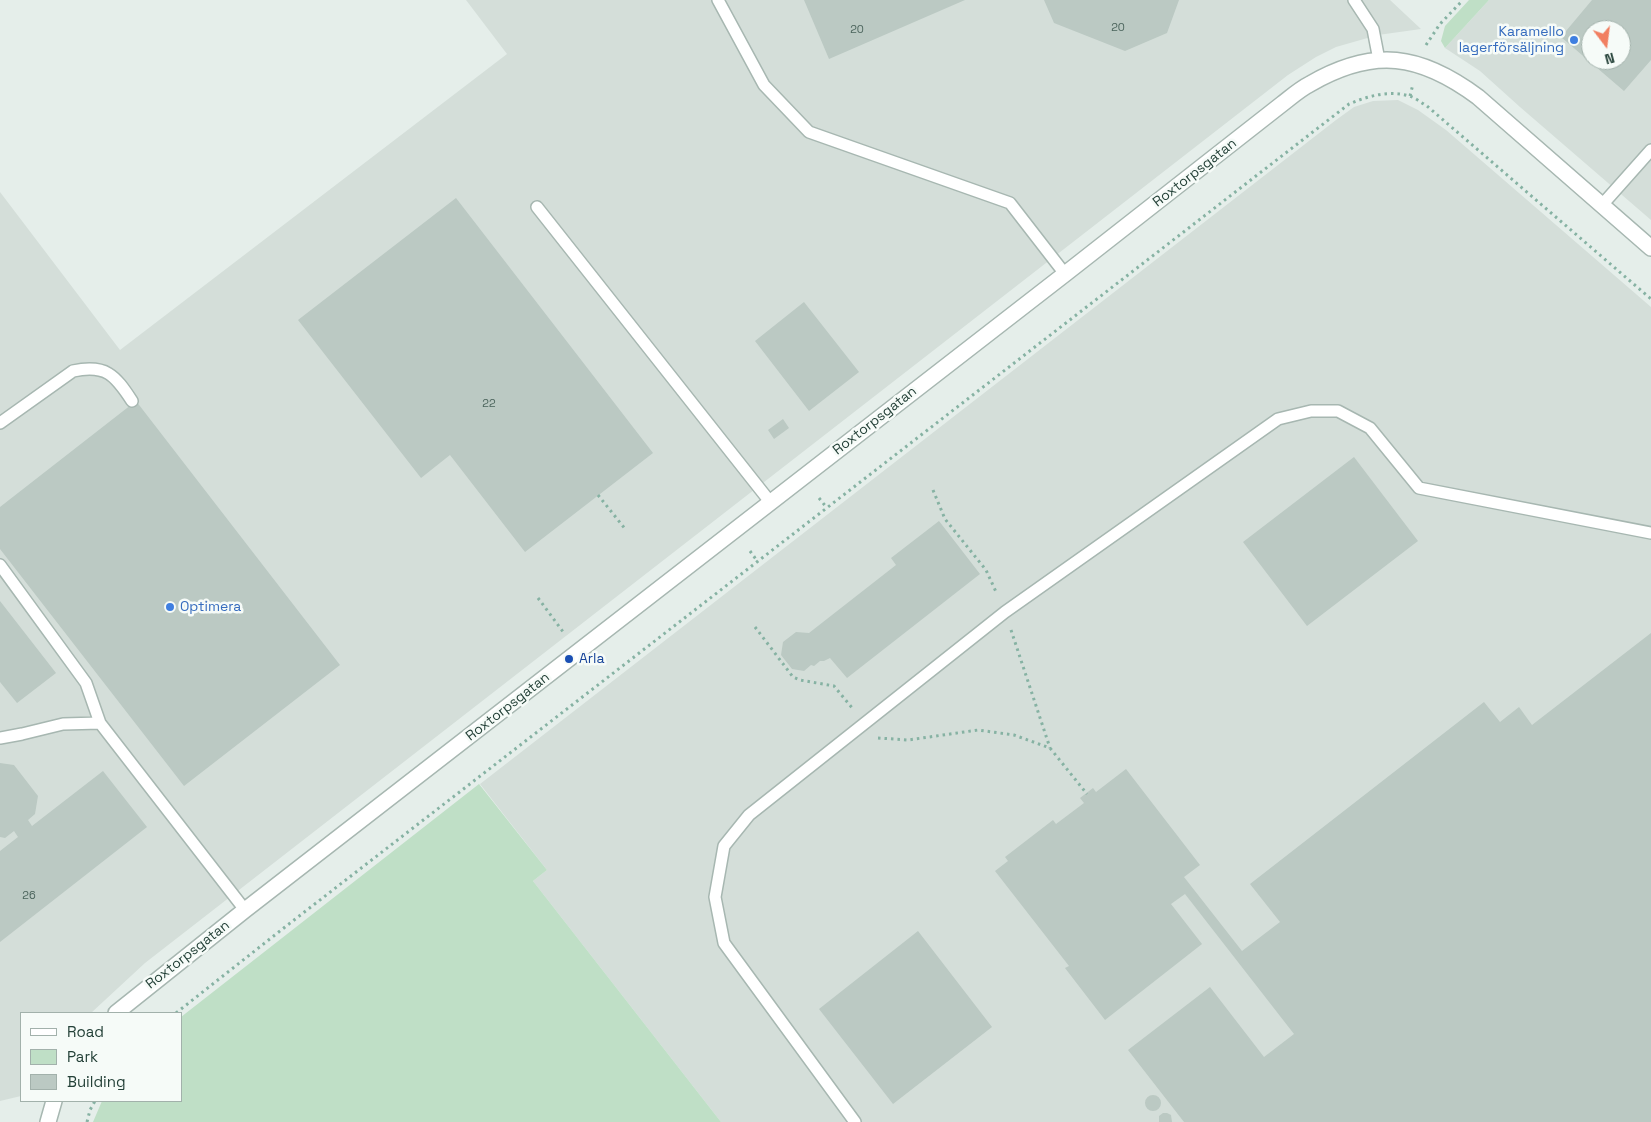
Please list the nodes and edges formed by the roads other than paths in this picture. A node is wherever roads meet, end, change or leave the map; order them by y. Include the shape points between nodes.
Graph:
1 (718, 0) edge
2 (1354, 0) edge
3 (1379, 60) junction
4 (1651, 150) edge
5 (1602, 205) junction
6 (537, 208) dead end
7 (1651, 248) edge
8 (1065, 274) junction
9 (132, 400) dead end
10 (0, 423) edge
11 (770, 503) junction
12 (1651, 533) edge
13 (0, 565) edge
14 (100, 723) junction
15 (0, 738) edge
16 (245, 910) junction
17 (117, 1012) edge
18 (54, 1102) edge
19 (48, 1122) edge
20 (855, 1122) edge

1 - 8 lane via 764,84 809,132 1010,203
2 - 3 lane via 1373,29
3 - 5 street, Roxtorpsgatan via 1400,60 1437,71 1456,81
3 - 8 street, Roxtorpsgatan via 1358,63 1308,84
4 - 5 lane
5 - 7 street, Roxtorpsgatan
6 - 11 lane
8 - 11 street, Roxtorpsgatan
9 - 10 lane via 117,378 88,368 73,371
11 - 16 street, Roxtorpsgatan
12 - 20 lane via 1419,488 1370,428 1338,411 1311,411 1278,418 1005,612 749,815 724,846 715,897 724,943
13 - 14 lane via 86,683
14 - 15 lane via 63,724
14 - 16 lane
16 - 17 street, Roxtorpsgatan
18 - 19 street

